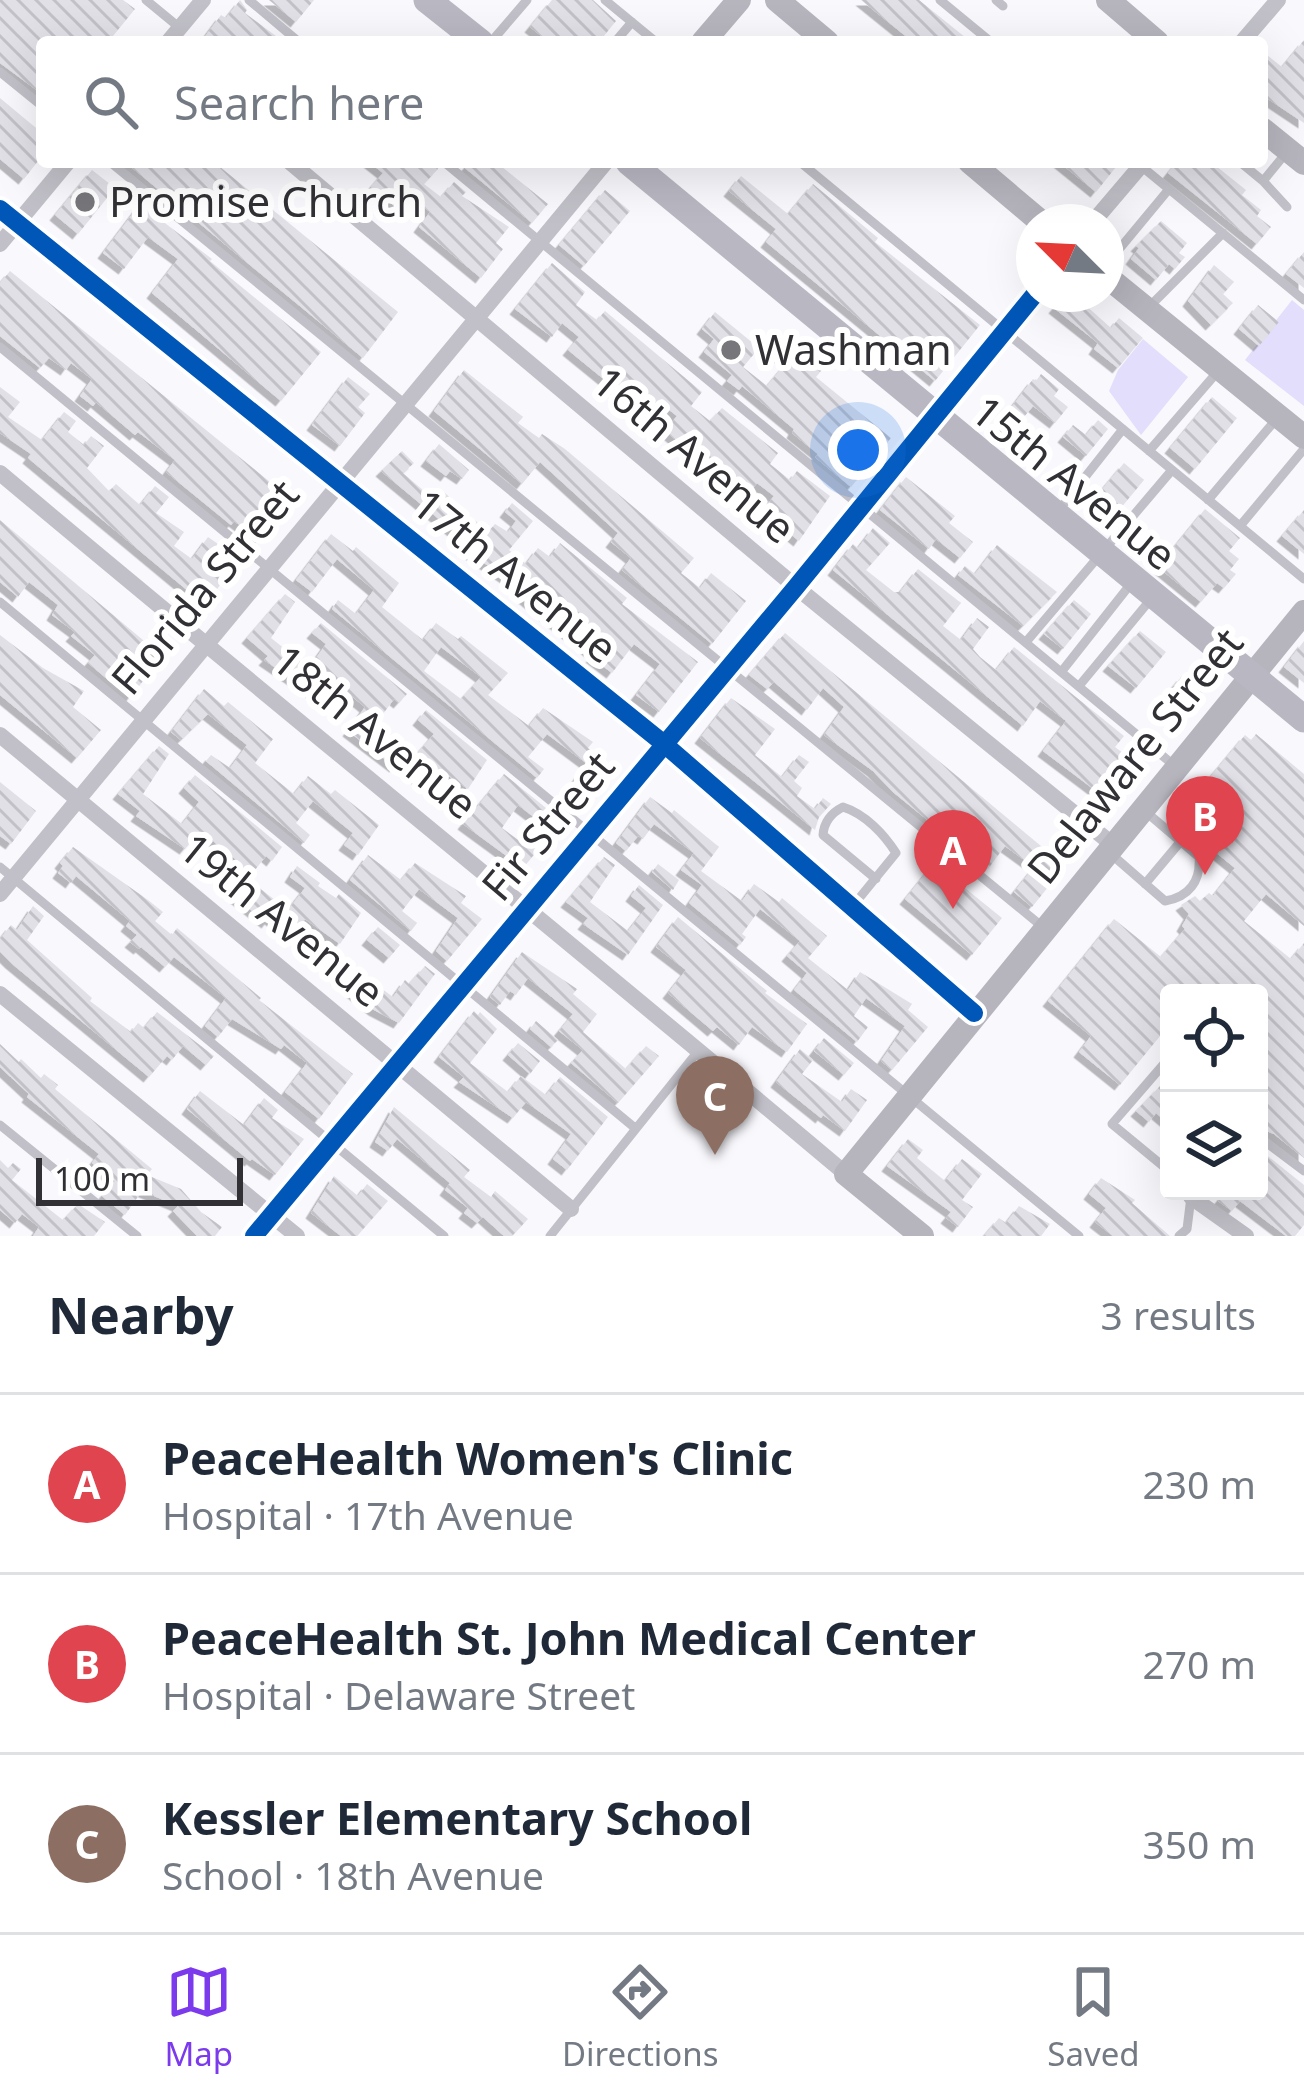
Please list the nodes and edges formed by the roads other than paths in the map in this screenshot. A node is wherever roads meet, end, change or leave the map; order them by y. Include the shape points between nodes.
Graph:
1 (203, 0) edge
2 (249, 0) edge
3 (527, 0) edge
4 (605, 0) edge
5 (739, 0) edge
6 (777, 0) edge
7 (940, 0) edge
8 (1108, 0) edge
9 (1278, 0) edge
10 (148, 1) edge
11 (438, 3) edge
12 (632, 22) junction
13 (174, 35) edge
14 (292, 36) edge
15 (474, 36) edge
16 (496, 36) edge
17 (620, 36) edge
18 (649, 36) edge
19 (709, 36) edge
20 (819, 36) edge
21 (984, 36) edge
22 (1150, 36) edge
23 (1247, 36) edge
24 (0, 72) edge
25 (36, 101) edge
26 (1268, 134) edge
27 (1296, 157) edge
28 (63, 168) edge
29 (117, 168) edge
30 (297, 168) edge
31 (451, 168) edge
32 (601, 168) edge
33 (636, 168) edge
34 (807, 168) edge
35 (977, 168) edge
36 (1137, 168) edge
37 (1146, 168) edge
38 (1247, 168) edge
39 (1263, 181) junction
40 (1169, 189) junction
41 (1020, 204) edge
42 (1108, 204) edge
43 (1287, 207) dead end
44 (0, 209) edge
45 (17, 223) junction
46 (1223, 233) junction
47 (538, 241) junction
48 (1124, 243) edge
49 (0, 244) edge
50 (1124, 290) edge
51 (1304, 300) edge
52 (1147, 309) junction
53 (1020, 312) edge
54 (476, 319) junction
55 (1004, 332) junction
56 (0, 347) edge
57 (1220, 369) junction
58 (406, 405) junction
59 (935, 416) junction
60 (1278, 416) junction
61 (1123, 429) junction
62 (1304, 437) edge
63 (1304, 449) edge
64 (1149, 451) junction
65 (1172, 470) junction
66 (0, 473) edge
67 (343, 482) junction
68 (1208, 500) junction
69 (862, 505) junction
70 (1055, 514) junction
71 (1240, 526) junction
72 (1103, 553) junction
73 (272, 569) junction
74 (1304, 579) edge
75 (796, 587) junction
76 (1144, 587) junction
77 (0, 602) edge
78 (1304, 612) edge
79 (1026, 642) junction
80 (207, 647) junction
81 (727, 668) junction
82 (1062, 671) junction
83 (1252, 674) junction
84 (1079, 686) junction
85 (1304, 719) edge
86 (144, 722) junction
87 (0, 735) edge
88 (663, 743) junction
89 (1176, 767) junction
90 (78, 799) junction
91 (1142, 808) junction
92 (1208, 820) dead end
93 (590, 832) junction
94 (1184, 844) junction
95 (1109, 848) junction
96 (7, 872) edge
97 (876, 879) junction
98 (1145, 884) junction
99 (0, 894) edge
100 (528, 906) junction
101 (852, 907) junction
102 (1044, 928) junction
103 (462, 987) junction
104 (0, 994) edge
105 (974, 1013) junction
106 (699, 1050) junction
107 (400, 1063) junction
108 (1160, 1072) edge
109 (910, 1094) junction
110 (0, 1125) edge
111 (635, 1128) junction
112 (332, 1144) junction
113 (1268, 1144) edge
114 (1160, 1164) edge
115 (1304, 1171) edge
116 (846, 1174) junction
117 (1188, 1200) edge
118 (1196, 1200) edge
119 (571, 1210) junction
120 (272, 1215) junction
121 (137, 1236) edge
122 (254, 1236) edge
123 (297, 1236) edge
124 (444, 1236) edge
125 (550, 1236) edge
126 (922, 1236) edge
127 (1079, 1236) edge
128 (1179, 1236) edge
129 (1246, 1236) edge

1 - 13 street
2 - 14 lane
3 - 16 lane
4 - 12 lane
5 - 19 street
6 - 20 street
7 - 21 lane
8 - 22 street
9 - 23 street
10 - 13 lane
11 - 15 main road
12 - 17 lane
12 - 18 lane
24 - 25 lane
26 - 27 street
27 - 39 lane
28 - 45 street
29 - 58 lane
30 - 54 street, 16th Avenue
31 - 47 lane
32 - 47 street, Florida Street
33 - 59 main road, 15th Avenue
34 - 55 lane
35 - 41 street
36 - 42 street
37 - 40 lane
38 - 39 lane
39 - 43 lane
40 - 46 lane
40 - 48 lane
44 - 45 street, 17th Avenue
45 - 49 street
45 - 67 street, 17th Avenue
46 - 51 lane
46 - 52 lane
47 - 54 street, Florida Street
47 - 69 lane
50 - 52 street
52 - 57 street
53 - 55 street, Fir Street
54 - 58 street, Florida Street
54 - 75 street, 16th Avenue
55 - 59 street, Fir Street
55 - 61 lane
56 - 73 lane
57 - 60 street
57 - 64 lane
58 - 67 street, Florida Street
58 - 81 lane
59 - 69 street, Fir Street
59 - 70 main road, 15th Avenue
60 - 62 street
60 - 68 lane
61 - 64 lane
61 - 70 lane
63 - 71 lane
64 - 65 lane
65 - 68 lane
65 - 72 lane
66 - 80 street, 18th Avenue
67 - 73 street, Florida Street
67 - 88 street, 17th Avenue
68 - 71 lane
69 - 75 street, Fir Street
69 - 79 lane
70 - 72 main road, 15th Avenue
71 - 74 lane
72 - 76 main road, 15th Avenue
72 - 79 lane
73 - 80 street, Florida Street
73 - 93 lane
75 - 81 street, Fir Street
75 - 95 street, 16th Avenue
76 - 82 lane
76 - 83 main road, 15th Avenue
76 - 84 lane
77 - 86 lane
78 - 83 street, Delaware Street
79 - 82 lane
80 - 86 street, Florida Street
80 - 100 street, 18th Avenue
81 - 88 street, Fir Street
81 - 102 lane
82 - 84 lane
83 - 85 main road, 15th Avenue
83 - 89 street, Delaware Street
84 - 89 lane
86 - 90 street, Florida Street
86 - 103 lane
87 - 90 street, 19th Avenue
88 - 93 street, Fir Street
88 - 101 street, 17th Avenue
89 - 91 street, Delaware Street
90 - 96 street, Florida Street
90 - 107 street, 19th Avenue
91 - 94 lane
91 - 95 street, Delaware Street
92 - 94 lane
93 - 100 street, Fir Street
93 - 109 lane
94 - 98 lane
94 - 98 lane via 1200,868 1185,895 1165,901
95 - 98 lane
95 - 102 street, Delaware Street
96 - 99 street, Florida Street
96 - 112 lane
97 - 97 lane via 823,835 843,807 886,837 896,854
97 - 101 lane
100 - 103 street, Fir Street
100 - 106 street, 18th Avenue
101 - 105 street, 17th Avenue
102 - 105 street, Delaware Street
103 - 107 street, Fir Street
103 - 111 lane
104 - 120 street
105 - 109 street, Delaware Street
106 - 111 lane
106 - 116 street, 18th Avenue
107 - 112 street, Fir Street
107 - 119 street, 19th Avenue
108 - 114 lane via 1112,1124
109 - 116 street, Delaware Street
109 - 127 lane
110 - 121 lane
111 - 119 lane
112 - 120 street, Fir Street
112 - 124 lane
113 - 115 lane
116 - 126 street, 18th Avenue
117 - 128 lane
118 - 129 street
119 - 125 lane
120 - 122 street, Fir Street
120 - 123 street

